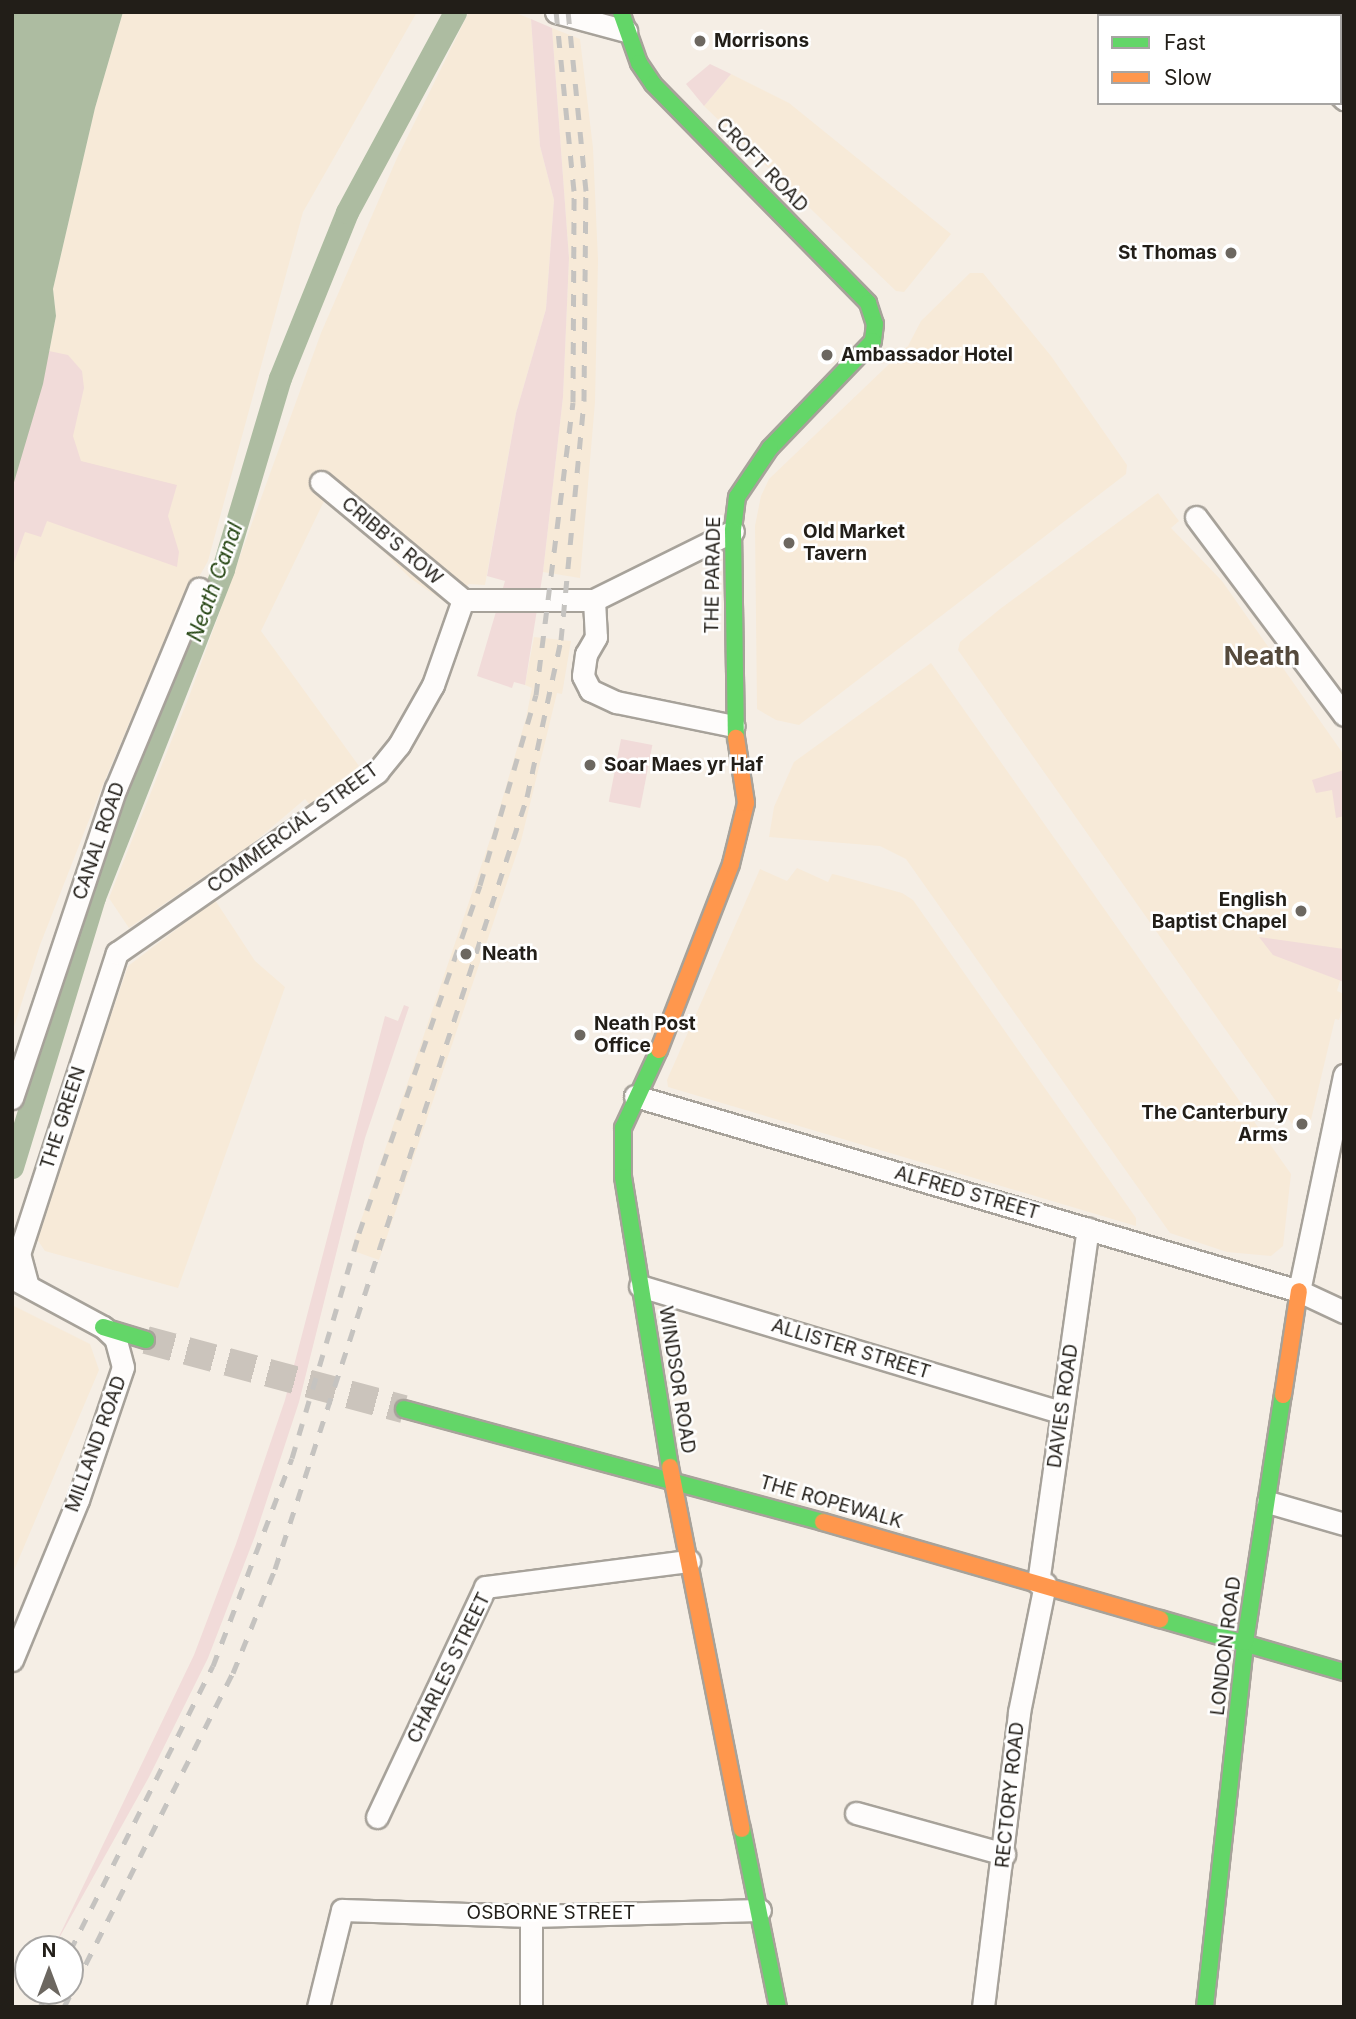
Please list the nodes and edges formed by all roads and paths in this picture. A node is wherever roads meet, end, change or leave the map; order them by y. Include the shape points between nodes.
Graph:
1 (556, 12) edge
2 (624, 21) edge
3 (873, 341) joint
4 (321, 482) dead end
5 (1196, 517) dead end
6 (733, 531) junction
7 (199, 589) dead end
8 (463, 600) junction
9 (594, 600) junction
10 (1344, 715) edge
11 (734, 726) junction
12 (745, 776) joint
13 (117, 953) joint
14 (1344, 1075) edge
15 (635, 1096) junction
16 (12, 1098) edge
17 (1088, 1229) junction
18 (20, 1281) edge
19 (640, 1286) junction
20 (1299, 1291) junction
21 (1344, 1312) edge
22 (103, 1327) junction
23 (146, 1339) tunnel mouth
24 (404, 1409) tunnel mouth
25 (1062, 1412) junction
26 (672, 1478) junction
27 (1268, 1502) junction
28 (1344, 1524) edge
29 (689, 1561) junction
30 (1041, 1584) junction
31 (1245, 1642) junction
32 (12, 1660) edge
33 (1344, 1672) edge
34 (856, 1813) dead end
35 (377, 1817) dead end
36 (1004, 1854) junction
37 (760, 1910) junction
38 (531, 1916) junction
39 (318, 2007) edge
40 (531, 2007) edge
41 (778, 2007) edge
42 (983, 2007) edge
43 (1205, 2007) edge

1 - 2 street
2 - 3 main road, CROFT ROAD via 653,84 868,303 875,324
3 - 6 main road, THE PARADE via 770,448 737,497
4 - 8 street, CRIBB'S ROW
5 - 10 street
6 - 9 street
6 - 11 main road, THE PARADE
7 - 16 street, CANAL ROAD via 116,788
8 - 9 street
8 - 13 street, COMMERCIAL STREET via 433,685 399,745 377,772
9 - 11 street via 596,637 586,654 583,676 590,690 616,702
11 - 12 main road, THE PARADE
12 - 15 main road, WINDSOR ROAD via 746,803 732,864 677,1012
13 - 18 street, THE GREEN via 19,1254
14 - 20 street
15 - 17 street, ALFRED STREET
15 - 19 main road, WINDSOR ROAD via 623,1128 622,1177
17 - 20 street, ALFRED STREET
17 - 25 street, DAVIES ROAD
18 - 22 street, MILLAND ROAD
19 - 25 street, ALLISTER STREET
19 - 26 main road, WINDSOR ROAD
20 - 21 street, ALFRED STREET
20 - 27 main road, LONDON ROAD
22 - 23 main road
22 - 32 street, MILLAND ROAD via 122,1352 119,1387
24 - 26 main road, THE ROPEWALK
25 - 30 street, DAVIES ROAD
26 - 29 main road, WINDSOR ROAD
26 - 30 main road, THE ROPEWALK
27 - 28 street
27 - 31 main road, LONDON ROAD
29 - 35 street, CHARLES STREET via 485,1587
29 - 37 main road, WINDSOR ROAD
30 - 31 main road, THE ROPEWALK
30 - 36 street, RECTORY ROAD via 1019,1712
31 - 33 main road, THE ROPEWALK
31 - 43 main road, LONDON ROAD
34 - 36 street
36 - 42 street, RECTORY ROAD
37 - 38 street, OSBORNE STREET
37 - 41 main road, WINDSOR ROAD
38 - 39 street, OSBORNE STREET via 342,1910
38 - 40 street

